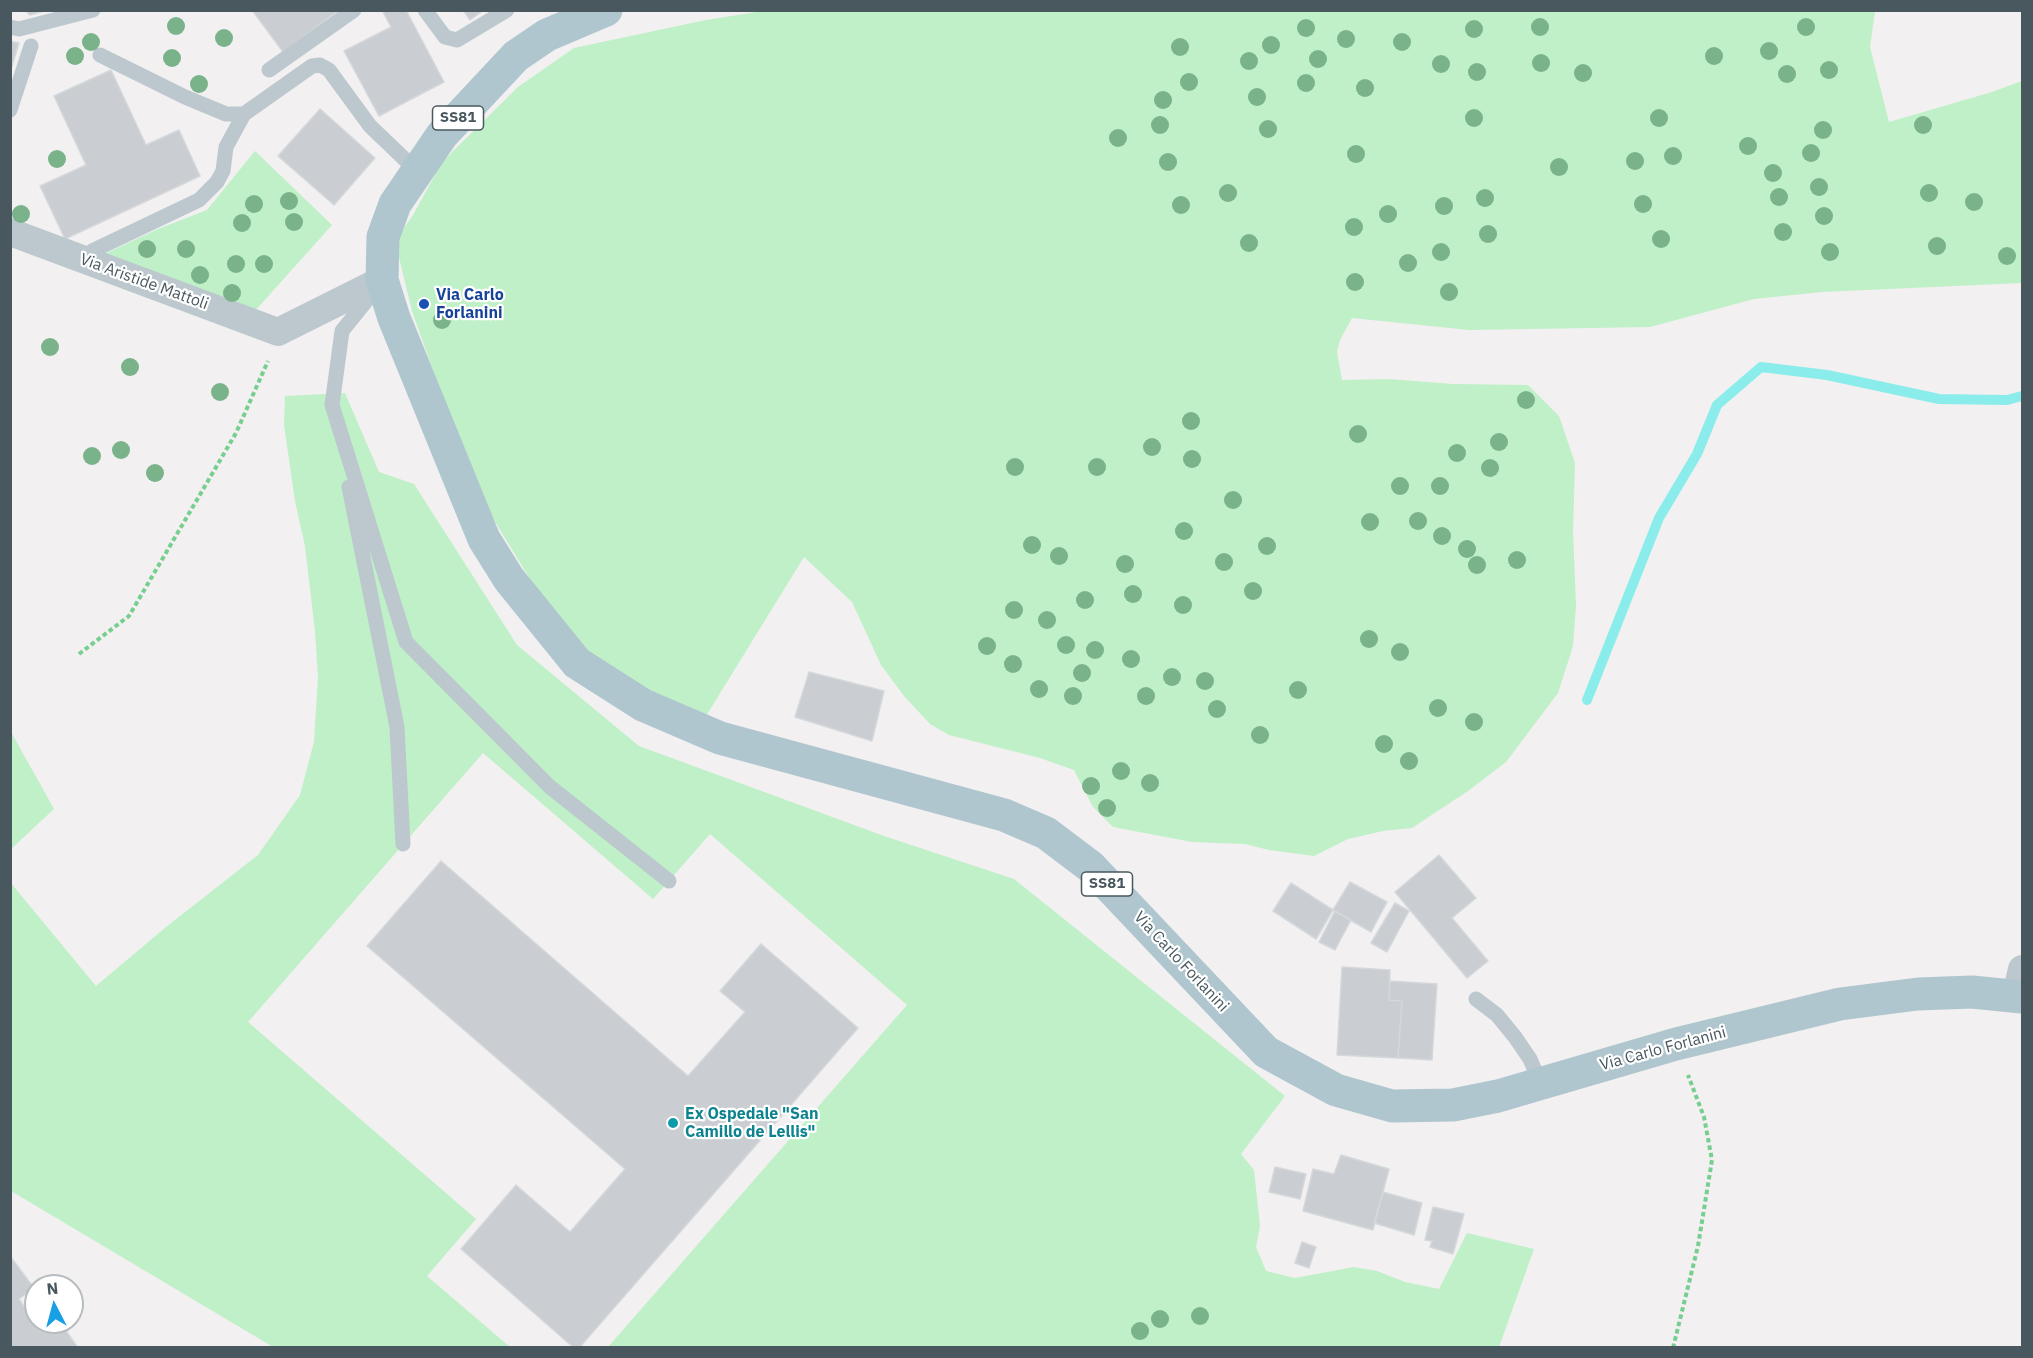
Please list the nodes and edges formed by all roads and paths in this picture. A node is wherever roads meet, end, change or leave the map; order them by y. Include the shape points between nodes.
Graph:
1 (93, 10) edge
2 (354, 10) edge
3 (425, 10) edge
4 (507, 10) edge
5 (582, 14) edge
6 (10, 27) edge
7 (31, 46) dead end
8 (100, 55) dead end
9 (269, 70) dead end
10 (10, 110) edge
11 (244, 114) junction
12 (417, 171) junction
13 (10, 232) edge
14 (92, 251) dead end
15 (382, 280) junction
16 (278, 332) junction
17 (332, 405) junction
18 (79, 654) dead end
19 (403, 844) dead end
20 (669, 880) dead end
21 (2020, 987) edge
22 (1476, 999) dead end
23 (1676, 1044) junction
24 (1540, 1082) junction
25 (1673, 1347) edge

1 - 6 lane via 19,29
2 - 9 lane
3 - 4 lane via 445,38 457,40
5 - 12 main road, Via Carlo Forlanini / SS81 via 516,56 442,135
7 - 10 lane
8 - 11 lane via 184,97 226,114
11 - 12 lane via 312,66 320,65 329,70 369,126
11 - 14 lane via 226,147 218,182 199,200
12 - 15 main road, Via Carlo Forlanini / SS81 via 395,204 383,237
13 - 16 street, Via Aristide Mattoli
15 - 16 street
15 - 17 lane via 342,331
15 - 24 main road, Via Carlo Forlanini / SS81 via 484,539 509,579 577,663 643,705 720,738 1004,815 1046,832 1091,867 1266,1052 1336,1090 1392,1106 1453,1105
16 - 18 path via 236,433 129,616
17 - 19 lane via 397,727
17 - 20 lane via 406,642 550,787
21 - 23 main road, Via Carlo Forlanini / SS81 via 1840,1004
22 - 24 lane via 1497,1015 1515,1037
23 - 24 main road, Via Carlo Forlanini / SS81
23 - 25 path via 1704,1117 1712,1160 1698,1246

